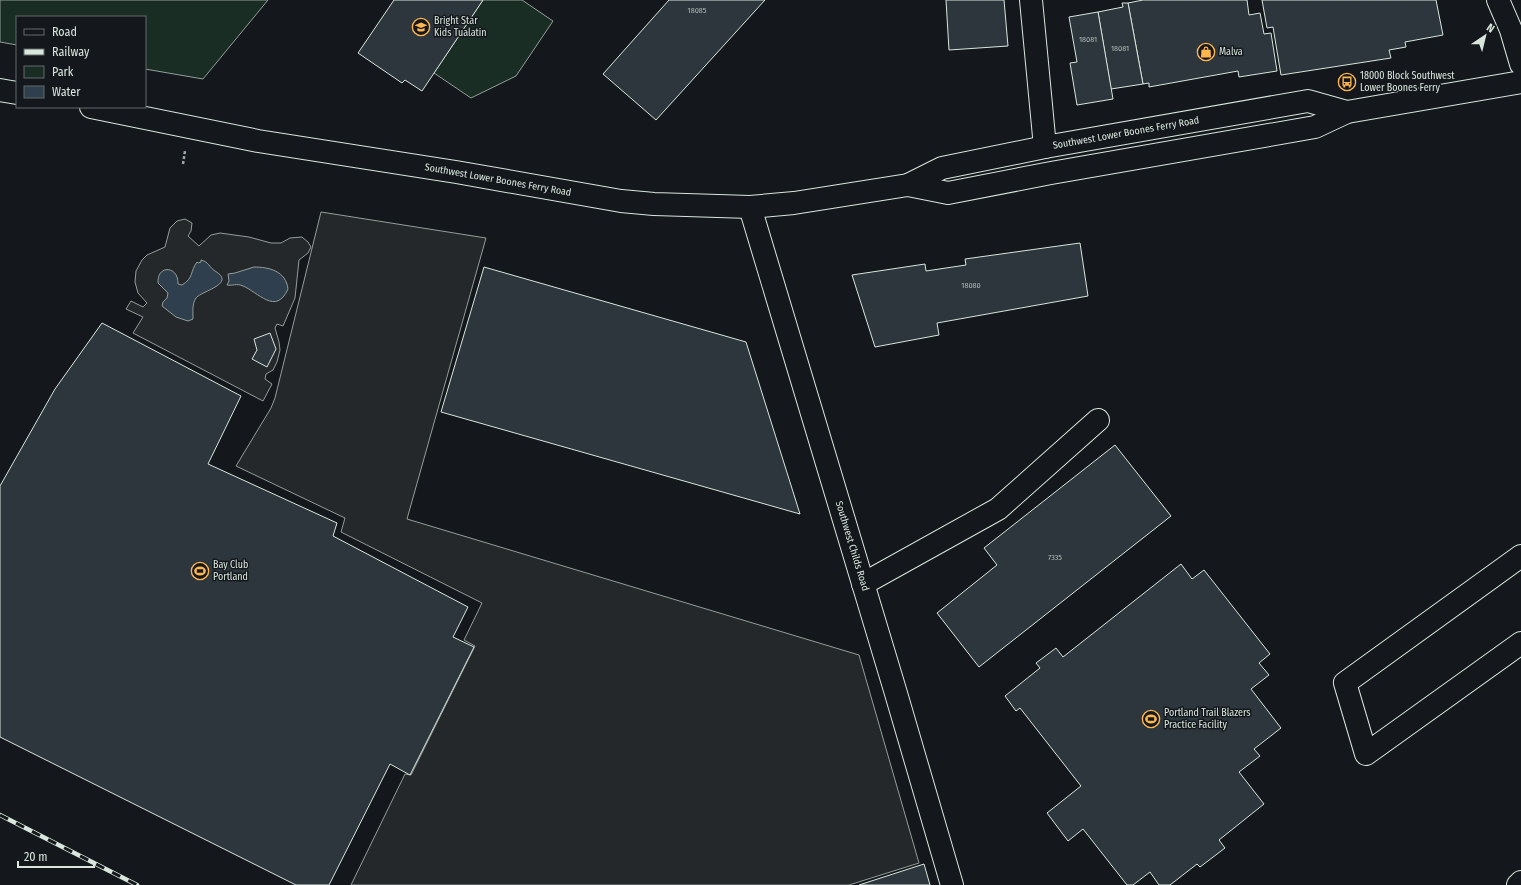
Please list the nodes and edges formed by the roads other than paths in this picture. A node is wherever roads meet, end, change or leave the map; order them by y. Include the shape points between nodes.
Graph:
1 (1031, 0) edge
2 (1498, 0) edge
3 (1521, 64) edge
4 (1521, 82) edge
5 (0, 90) edge
6 (16, 93) edge
7 (95, 108) edge
8 (1347, 112) junction
9 (1045, 147) junction
10 (908, 186) junction
11 (750, 207) junction
12 (1098, 420) dead end
13 (1521, 556) edge
14 (864, 584) junction
15 (1521, 643) edge
16 (1521, 882) edge
17 (952, 885) edge
18 (1518, 885) edge

1 - 9 main road
2 - 3 main road via 1511,30
4 - 8 main road, Southwest Lower Boones Ferry Road
5 - 6 main road
7 - 11 main road, Southwest Lower Boones Ferry Road via 258,141 622,201
8 - 9 main road, Southwest Lower Boones Ferry Road via 1308,101
8 - 10 main road, Southwest Lower Boones Ferry Road via 1315,127 1059,171 948,193
9 - 10 main road, Southwest Lower Boones Ferry Road via 942,168
10 - 11 main road, Southwest Lower Boones Ferry Road
11 - 14 main road, Southwest Childs Road
12 - 14 main road via 998,509
13 - 15 main road via 1344,682 1366,754
14 - 17 main road, Southwest Childs Road
16 - 18 main road

